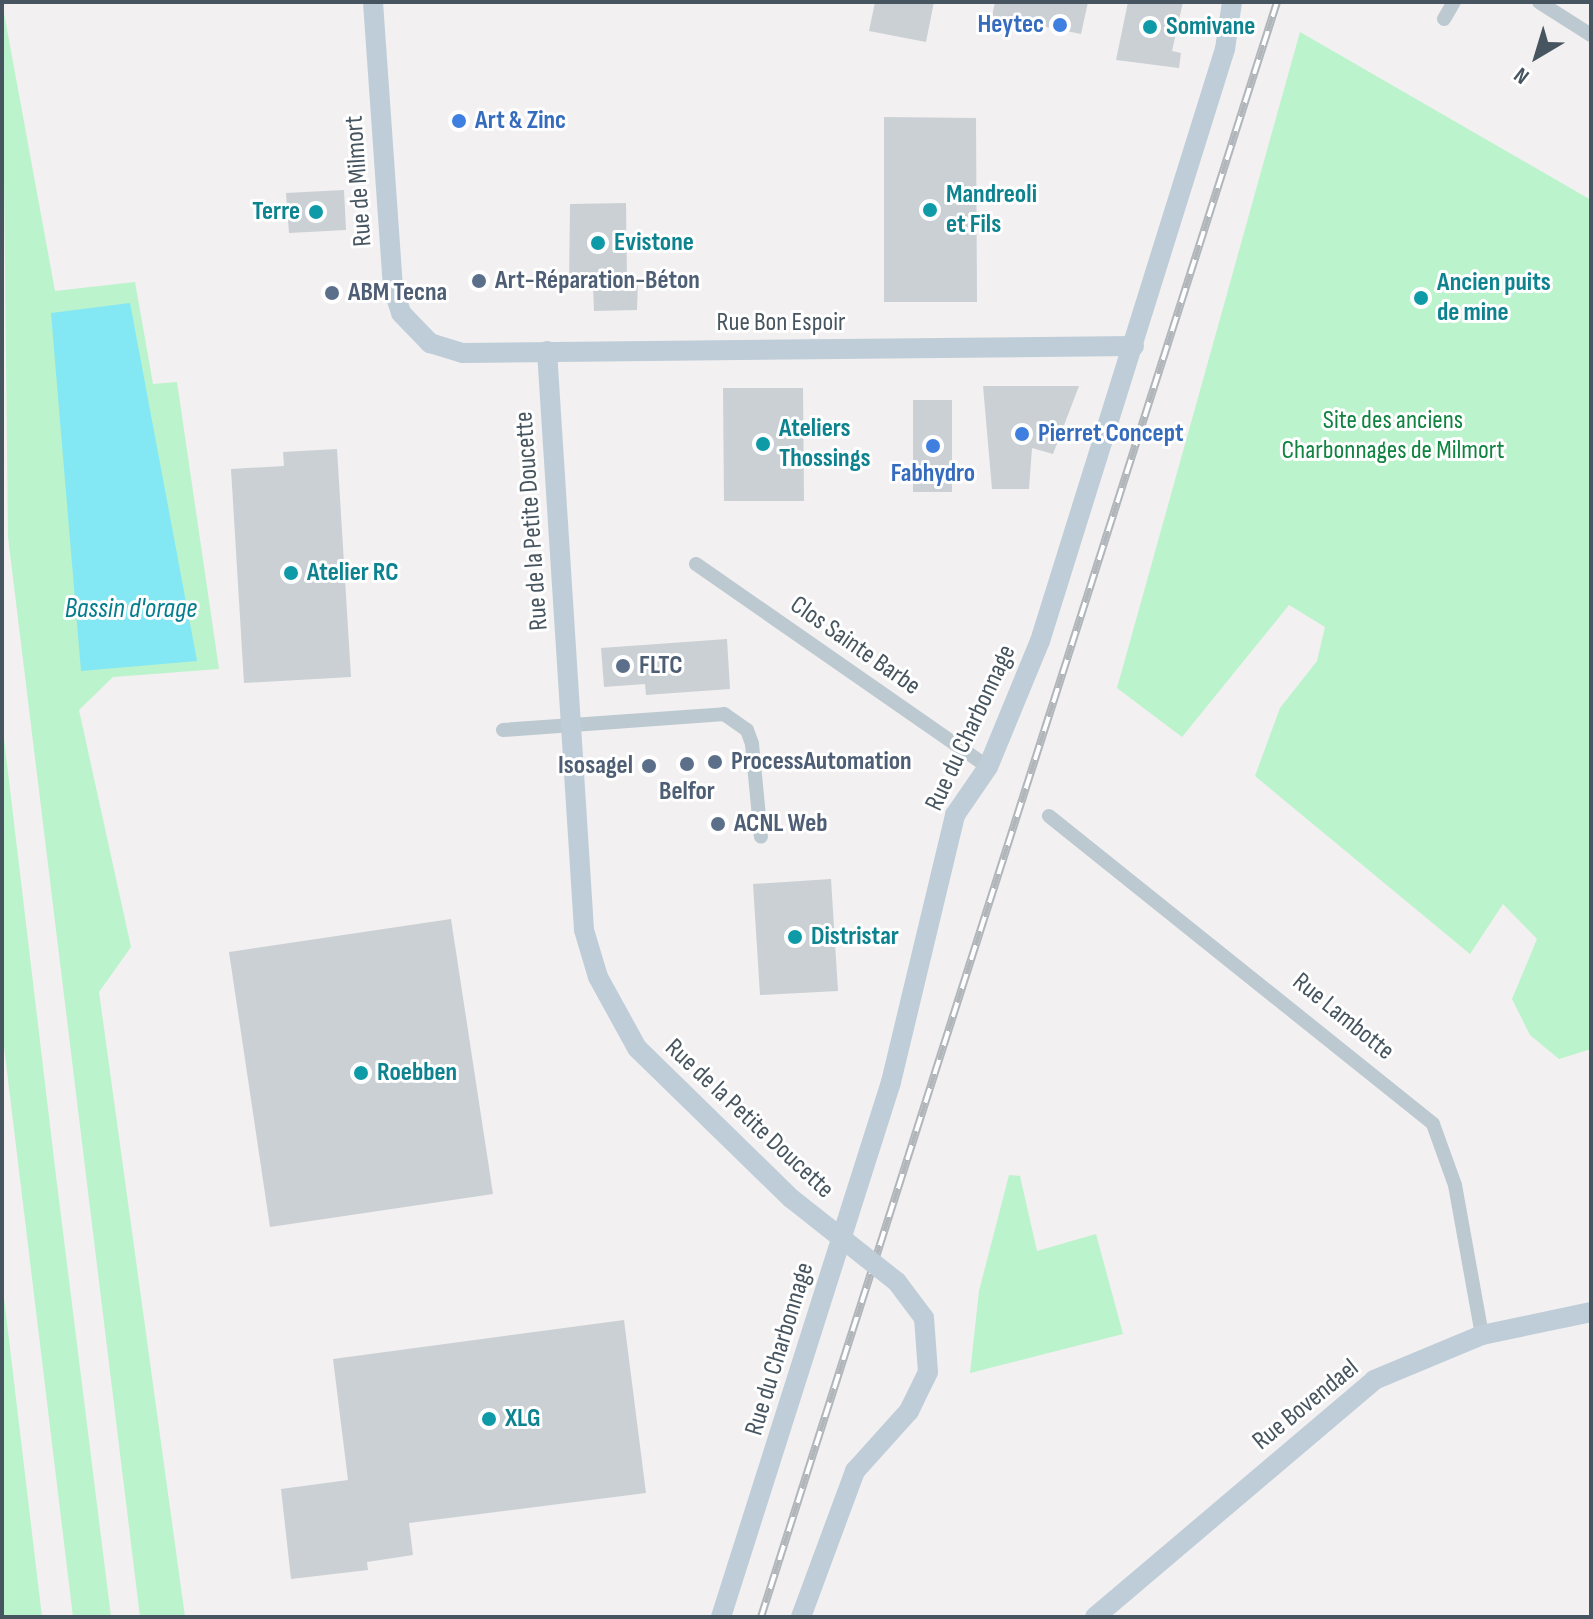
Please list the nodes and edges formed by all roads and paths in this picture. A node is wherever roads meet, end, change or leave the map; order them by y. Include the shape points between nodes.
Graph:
1 (373, 2) edge
2 (1232, 2) edge
3 (1454, 2) edge
4 (1539, 2) edge
5 (1444, 19) dead end
6 (1591, 35) edge
7 (430, 343) joint
8 (1134, 346) junction
9 (547, 351) junction
10 (696, 564) dead end
11 (570, 725) junction
12 (503, 730) dead end
13 (988, 767) junction
14 (1049, 816) dead end
15 (761, 837) dead end
16 (1591, 1312) edge
17 (1482, 1335) junction
18 (721, 1617) edge
19 (801, 1617) edge
20 (1095, 1617) edge

1 - 7 street, Rue de Milmort via 393,288 401,313
2 - 8 street, Rue du Charbonnage via 1225,49
3 - 5 street
4 - 6 street
7 - 9 street, Rue Bon Espoir via 463,353
8 - 9 street, Rue Bon Espoir
8 - 13 street, Rue du Charbonnage via 1040,641
9 - 11 street, Rue de la Petite Doucette
10 - 13 street, Clos Sainte Barbe
11 - 12 street
11 - 15 street via 724,714 747,730 752,744
11 - 19 street, Rue de la Petite Doucette, bridge via 581,902 598,977 661,1076 792,1199 897,1282 924,1318 928,1372 909,1411 855,1471
13 - 18 street, Rue du Charbonnage via 955,815 891,1082
14 - 17 street, Rue Lambotte via 1433,1124 1455,1185
16 - 17 street, Rue Bovendael
17 - 20 street, Rue Bovendael via 1374,1380

